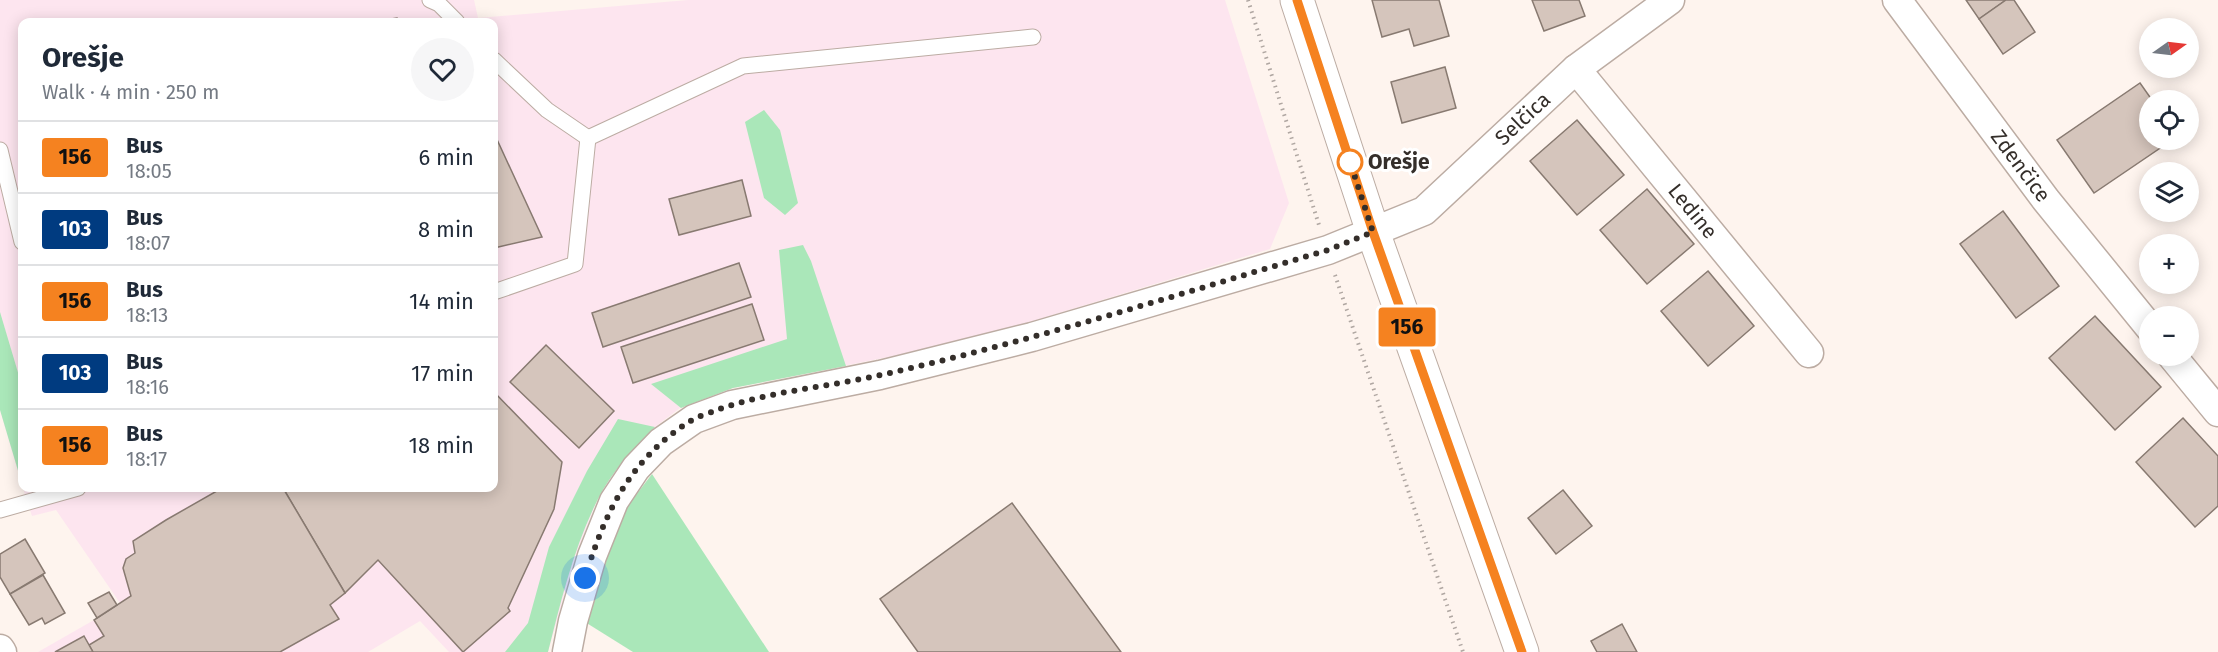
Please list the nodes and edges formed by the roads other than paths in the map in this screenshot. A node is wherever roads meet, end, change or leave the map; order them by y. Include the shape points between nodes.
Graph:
1 (430, 0) edge
2 (1297, 0) edge
3 (1670, 0) edge
4 (1897, 0) edge
5 (453, 18) edge
6 (1034, 37) dead end
7 (498, 64) edge
8 (1576, 69) junction
9 (588, 138) junction
10 (0, 150) edge
11 (18, 225) edge
12 (1373, 232) junction
13 (498, 291) edge
14 (2139, 314) edge
15 (1809, 353) dead end
16 (2180, 366) edge
17 (2218, 412) edge
18 (64, 492) edge
19 (0, 510) edge
20 (567, 652) edge
21 (1522, 652) edge

1 - 5 lane
2 - 12 main road
3 - 8 street, Selčica
4 - 14 street, Zdenčice via 2046,200
6 - 9 lane via 743,66
7 - 9 lane via 547,110
8 - 12 street, Selčica via 1424,211
8 - 15 street, Ledine
9 - 13 lane via 575,264
10 - 11 lane
12 - 20 street, Selčica via 1328,250 1032,336 880,375 732,405 694,419 661,442 636,468 614,501 592,556
12 - 21 main road
16 - 17 street
18 - 19 lane

